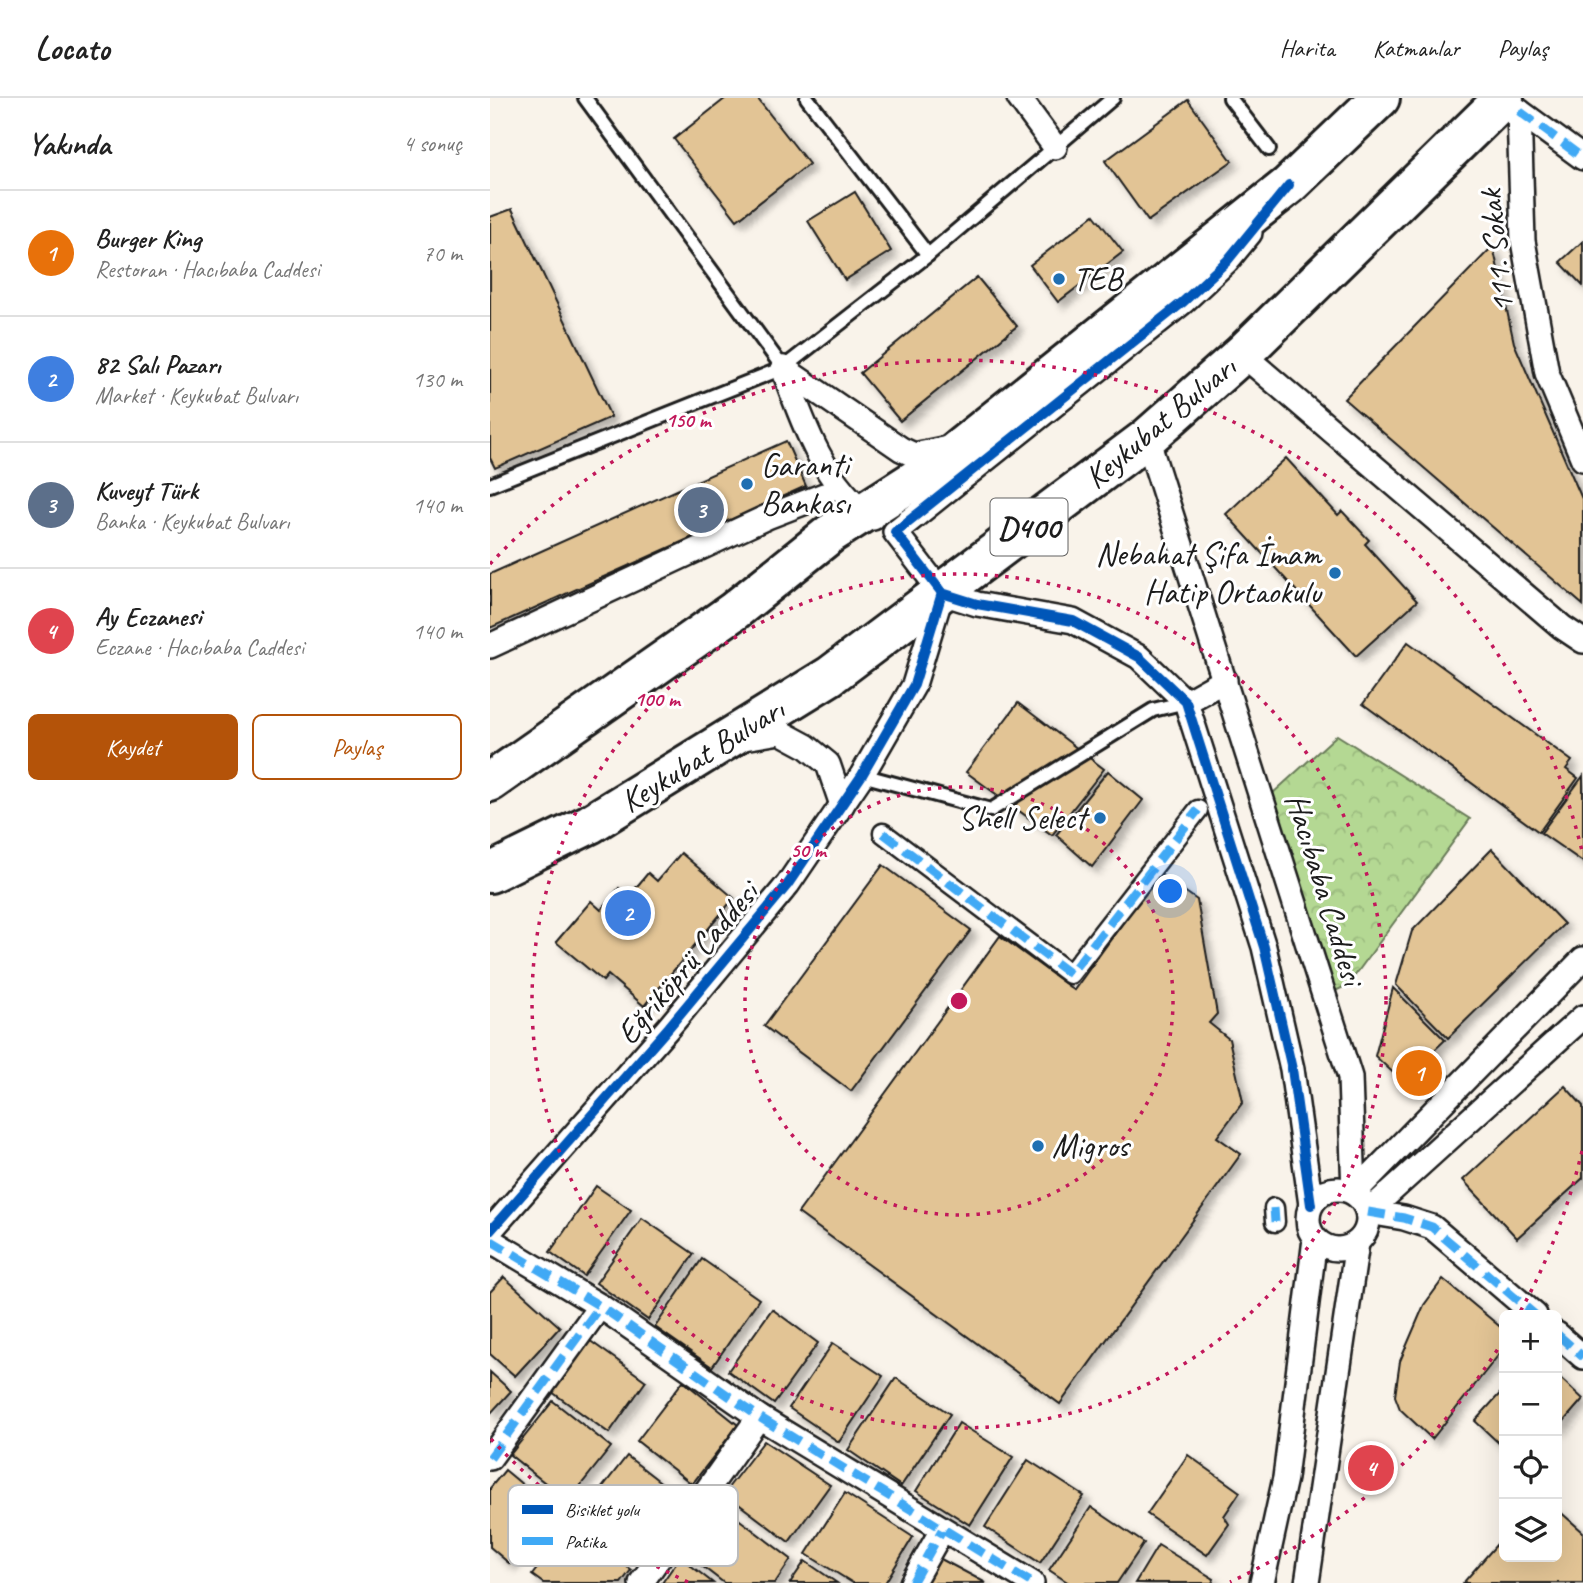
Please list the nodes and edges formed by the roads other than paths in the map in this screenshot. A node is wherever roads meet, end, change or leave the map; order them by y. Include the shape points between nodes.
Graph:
1 (585, 98) edge
2 (807, 98) edge
3 (1019, 98) edge
4 (1113, 98) edge
5 (1230, 98) edge
6 (1380, 98) edge
7 (1511, 104) edge
8 (1352, 114) edge
9 (1055, 147) junction
10 (1269, 149) dead end
11 (1583, 158) edge
12 (1289, 185) junction
13 (928, 255) junction
14 (1242, 354) junction
15 (783, 368) junction
16 (1147, 438) junction
17 (962, 446) junction
18 (1583, 459) edge
19 (490, 485) edge
20 (824, 495) dead end
21 (863, 512) junction
22 (895, 532) junction
23 (942, 593) junction
24 (1583, 641) edge
25 (490, 646) edge
26 (1225, 680) junction
27 (1186, 702) junction
28 (679, 771) junction
29 (862, 775) junction
30 (490, 782) edge
31 (842, 805) junction
32 (1198, 810) dead end
33 (883, 833) dead end
34 (490, 873) edge
35 (1583, 959) edge
36 (1583, 1017) edge
37 (1354, 1193) junction
38 (1311, 1205) junction
39 (1368, 1212) junction
40 (490, 1231) edge
41 (1315, 1239) junction
42 (490, 1240) edge
43 (1356, 1243) junction
44 (600, 1306) junction
45 (1529, 1310) edge
46 (1562, 1338) edge
47 (1583, 1357) edge
48 (759, 1417) junction
49 (490, 1458) edge
50 (711, 1485) edge
51 (942, 1530) junction
52 (653, 1566) edge
53 (641, 1583) edge
54 (912, 1583) edge
55 (1032, 1583) edge
56 (1262, 1583) edge
57 (1307, 1583) edge

1 - 15 lane
2 - 13 lane
3 - 9 street
4 - 9 lane
5 - 10 lane
6 - 8 highway
7 - 11 street
7 - 14 highway, Keykubat Bulvarı / D400
7 - 18 street, 111. Sokak via 1523,241 1547,373
8 - 12 highway
9 - 13 lane
12 - 17 highway
12 - 22 street via 1227,261 1183,302
13 - 15 lane
14 - 16 highway, Keykubat Bulvarı / D400
14 - 24 street
15 - 17 street via 914,455
15 - 19 lane
15 - 21 street via 799,413 834,481
16 - 23 highway, Keykubat Bulvarı / D400
16 - 26 street, Hacıbaba Caddesi
17 - 21 highway
20 - 25 street
21 - 22 street
21 - 30 highway via 734,611
22 - 23 street
23 - 27 street via 1073,621 1139,657
23 - 28 highway, Keykubat Bulvarı / D400 via 830,676
23 - 29 street, Eğriköprü Caddesi via 914,685
26 - 27 street
26 - 37 street, Hacıbaba Caddesi via 1350,1077
27 - 29 lane via 1153,710 991,810
27 - 38 street via 1264,947 1292,1069
28 - 31 street via 744,738 780,732 828,764
28 - 34 highway, Keykubat Bulvarı / D400 via 590,824
29 - 31 street, Eğriköprü Caddesi
31 - 40 street, Eğriköprü Caddesi via 771,904
32 - 33 street via 1070,974
35 - 37 street
36 - 39 street
37 - 38 street via 1345,1189 1325,1192
37 - 39 street
38 - 41 street via 1309,1225
39 - 43 street via 1367,1227
39 - 45 street via 1432,1227
41 - 43 street via 1338,1250
41 - 56 street via 1285,1478
42 - 44 street
43 - 57 street
44 - 48 street
44 - 49 street
46 - 47 street
48 - 50 street
48 - 51 street
51 - 54 street
51 - 55 street
52 - 53 street

